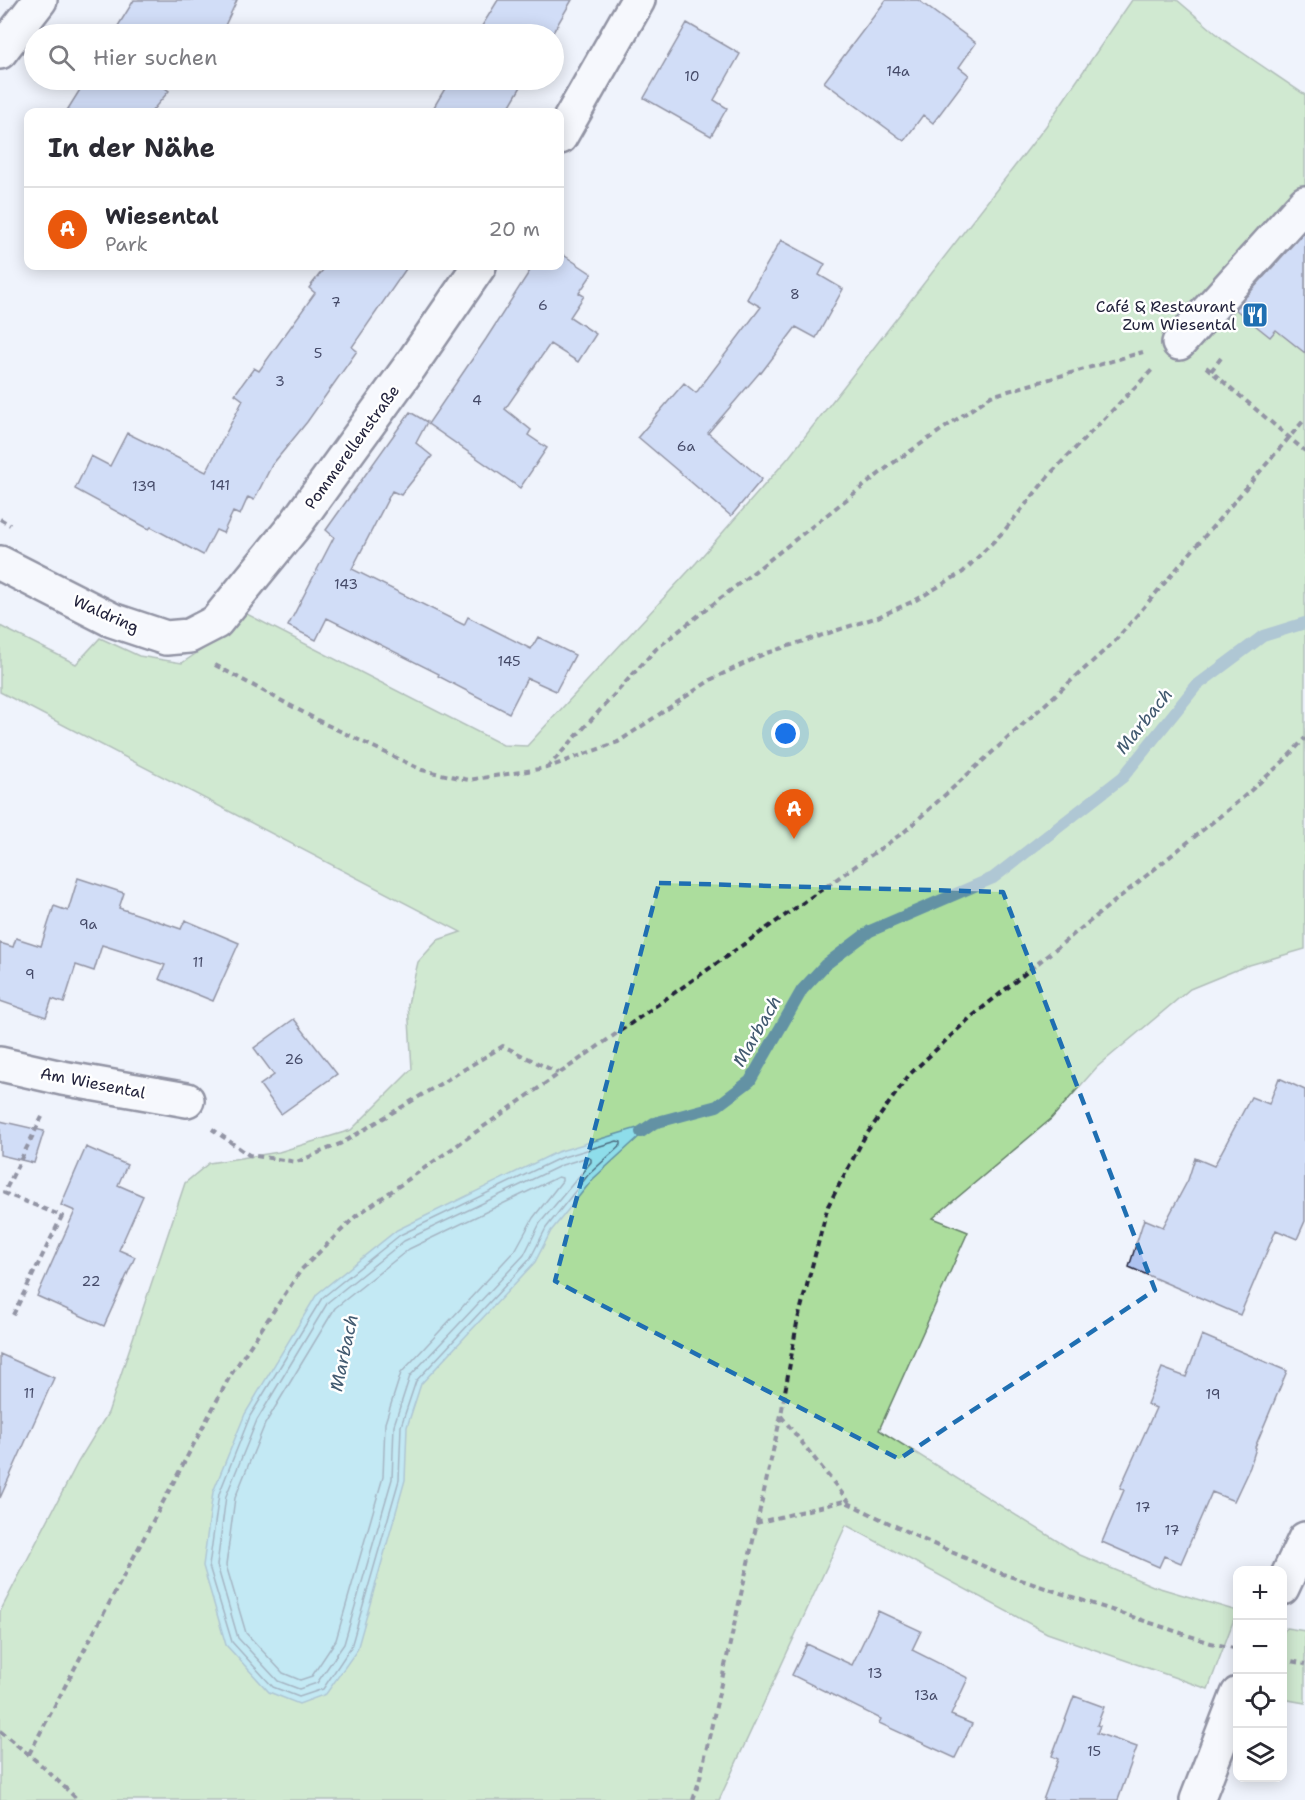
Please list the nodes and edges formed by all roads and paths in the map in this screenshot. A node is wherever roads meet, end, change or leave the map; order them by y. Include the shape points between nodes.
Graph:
1 (40, 0) edge
2 (638, 0) edge
3 (0, 52) edge
4 (564, 130) edge
5 (1305, 203) edge
6 (476, 270) edge
7 (1179, 343) junction
8 (1136, 353) dead end
9 (1305, 419) edge
10 (1290, 438) junction
11 (1305, 451) edge
12 (0, 563) edge
13 (166, 639) junction
14 (1305, 738) edge
15 (546, 768) junction
16 (0, 1064) edge
17 (559, 1073) junction
18 (62, 1078) junction
19 (187, 1100) joint
20 (13, 1315) dead end
21 (781, 1415) junction
22 (849, 1503) junction
23 (756, 1524) junction
24 (1305, 1539) edge
25 (1287, 1577) edge
26 (1233, 1648) edge
27 (1287, 1660) edge
28 (1305, 1664) edge
29 (1233, 1707) edge
30 (0, 1731) edge
31 (28, 1754) junction
32 (78, 1800) edge
33 (693, 1800) edge
34 (1197, 1800) edge

1 - 3 street
2 - 4 street
5 - 7 street
6 - 13 street, Pommerellenstraße via 295,525 216,622 189,636
7 - 10 path
7 - 15 path via 1052,472 1004,531 963,572 878,617 764,654 712,680 618,742
8 - 15 path via 991,396 893,463 657,648
9 - 10 path
10 - 11 path
10 - 17 path via 1114,642 904,832
12 - 13 street, Waldring via 112,620
13 - 15 path via 323,723 422,770 469,780
14 - 21 path via 1240,800 970,1018 909,1076 864,1138 828,1206 797,1323
16 - 18 street, Am Wiesental
17 - 19 path via 503,1046 342,1143 297,1162 249,1155 202,1123
17 - 31 path via 356,1216 301,1270 230,1376
18 - 19 street, Am Wiesental
18 - 20 path via 4,1193 62,1216
21 - 22 path
21 - 23 path
22 - 23 path via 844,1501
22 - 26 path via 997,1572
23 - 33 path
24 - 25 street
27 - 28 path
29 - 34 street
30 - 31 path
31 - 32 path

